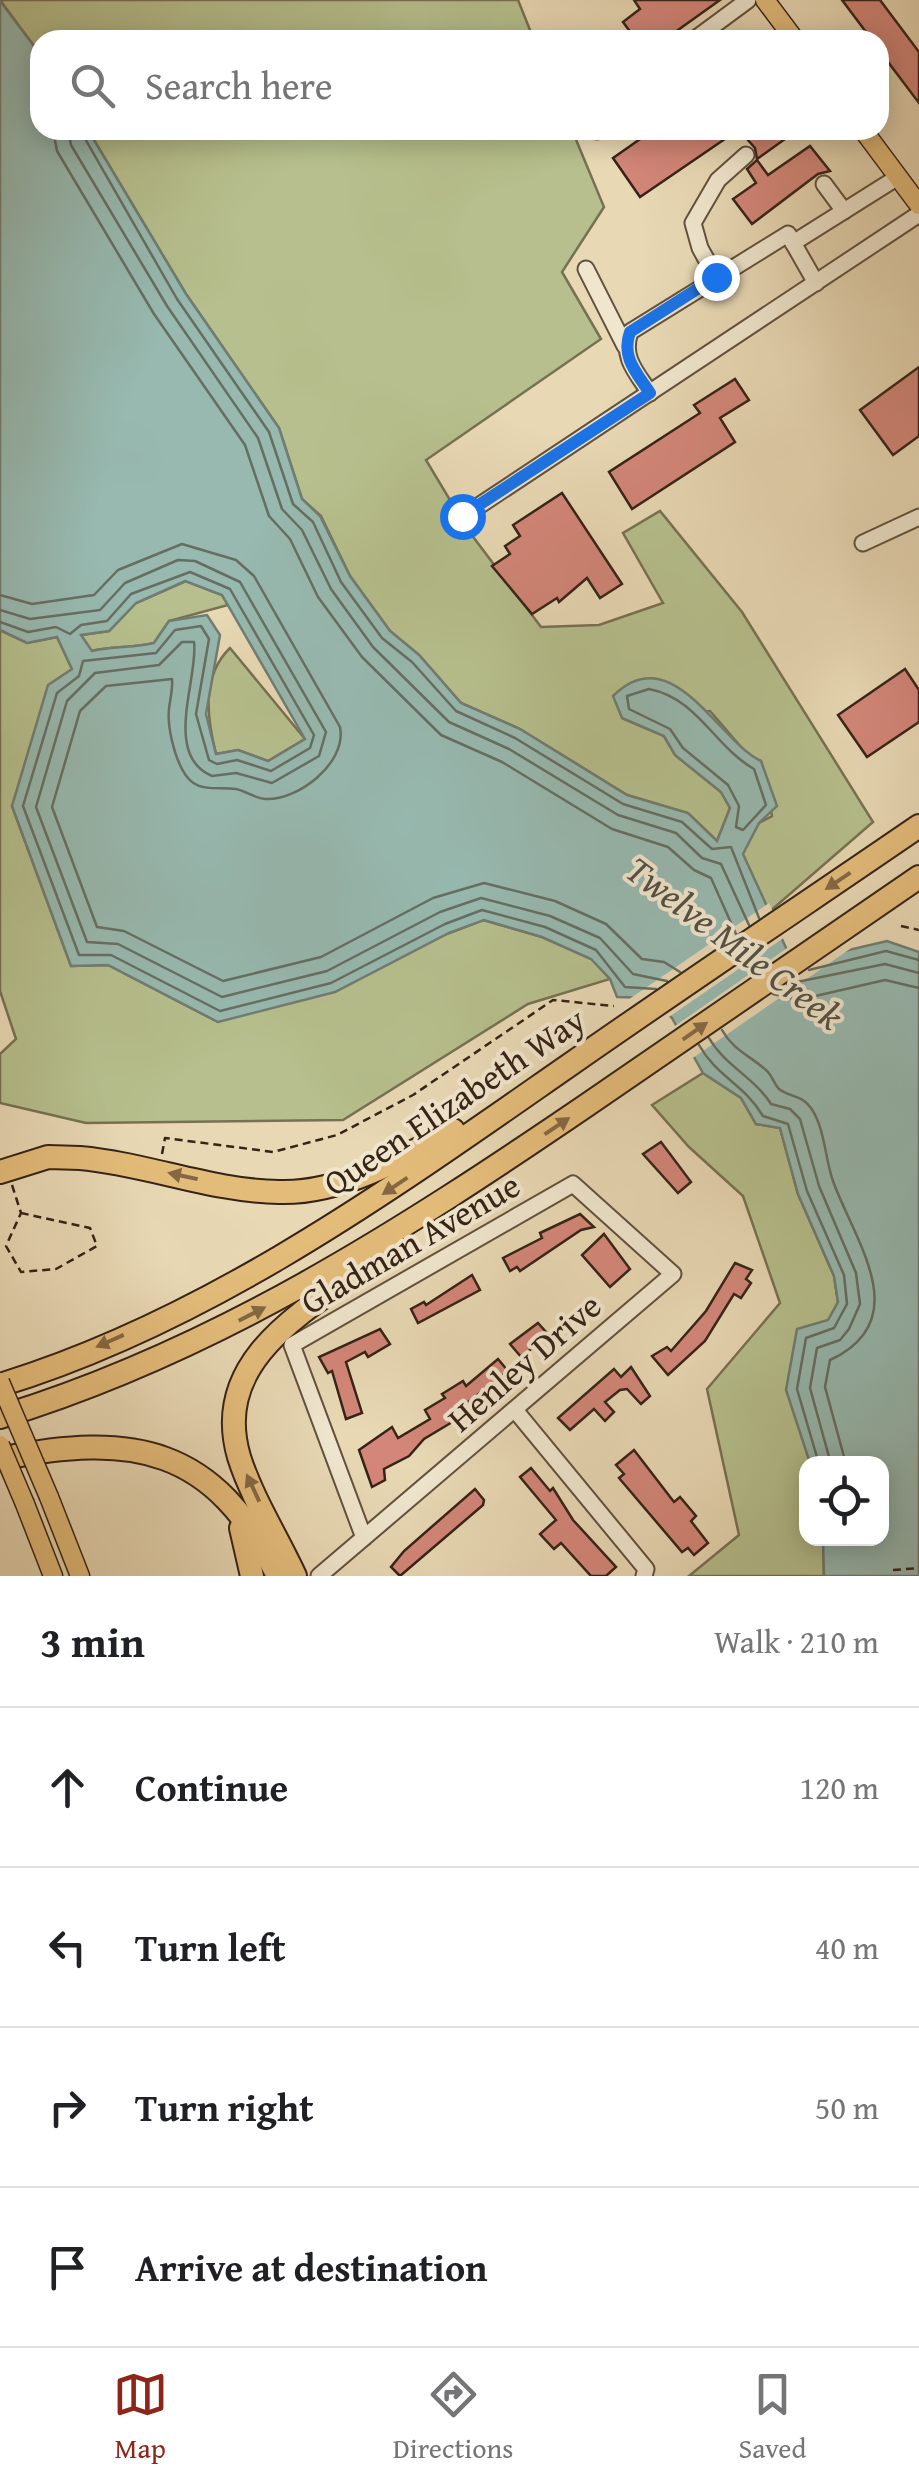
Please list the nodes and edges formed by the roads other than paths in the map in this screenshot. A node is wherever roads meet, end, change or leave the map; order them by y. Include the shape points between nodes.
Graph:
1 (748, 0) edge
2 (765, 0) edge
3 (708, 30) edge
4 (788, 30) edge
5 (870, 140) edge
6 (746, 156) dead end
7 (898, 177) junction
8 (824, 184) dead end
9 (916, 197) edge
10 (844, 211) junction
11 (919, 214) edge
12 (793, 243) junction
13 (586, 269) dead end
14 (716, 277) junction
15 (816, 283) junction
16 (625, 346) junction
17 (650, 393) junction
18 (462, 516) dead end
19 (919, 516) edge
20 (863, 543) dead end
21 (919, 826) edge
22 (919, 878) edge
23 (590, 1050) junction
24 (4, 1171) edge
25 (580, 1190) joint
26 (447, 1201) junction
27 (0, 1383) edge
28 (515, 1410) junction
29 (0, 1417) edge
30 (0, 1445) edge
31 (0, 1460) edge
32 (215, 1488) junction
33 (364, 1538) junction
34 (53, 1576) edge
35 (80, 1576) edge
36 (252, 1576) edge
37 (278, 1576) edge
38 (296, 1576) edge
39 (320, 1576) edge
40 (644, 1576) edge

1 - 3 street
2 - 4 main road
5 - 7 main road
6 - 14 street via 718,180 693,223
7 - 9 main road
7 - 10 street
8 - 10 street
10 - 12 street
11 - 15 street
12 - 14 street via 788,234
12 - 15 street
13 - 16 street
14 - 16 street via 630,332
15 - 17 street
16 - 17 street
17 - 18 street
19 - 20 street
21 -> 23 highway, Queen Elizabeth Way
26 -> 22 highway
23 -> 24 highway via 423,1147 315,1190 279,1192 122,1162 48,1158
23 -> 27 highway, Queen Elizabeth Way via 276,1262 164,1317
25 - 28 street, Henley Drive via 673,1274
25 - 33 street, Gladman Avenue via 574,1184 292,1345
29 -> 26 highway via 141,1368 249,1316
38 -> 26 highway via 239,1456 234,1406 240,1383 276,1334
27 - 35 main road, bridge
28 - 33 street, Henley Drive
28 - 40 street via 646,1569
30 - 34 main road, bridge
31 - 32 highway via 110,1446 170,1460
32 - 36 highway via 242,1528
32 - 37 highway via 242,1513
33 - 39 street, Henley Drive

